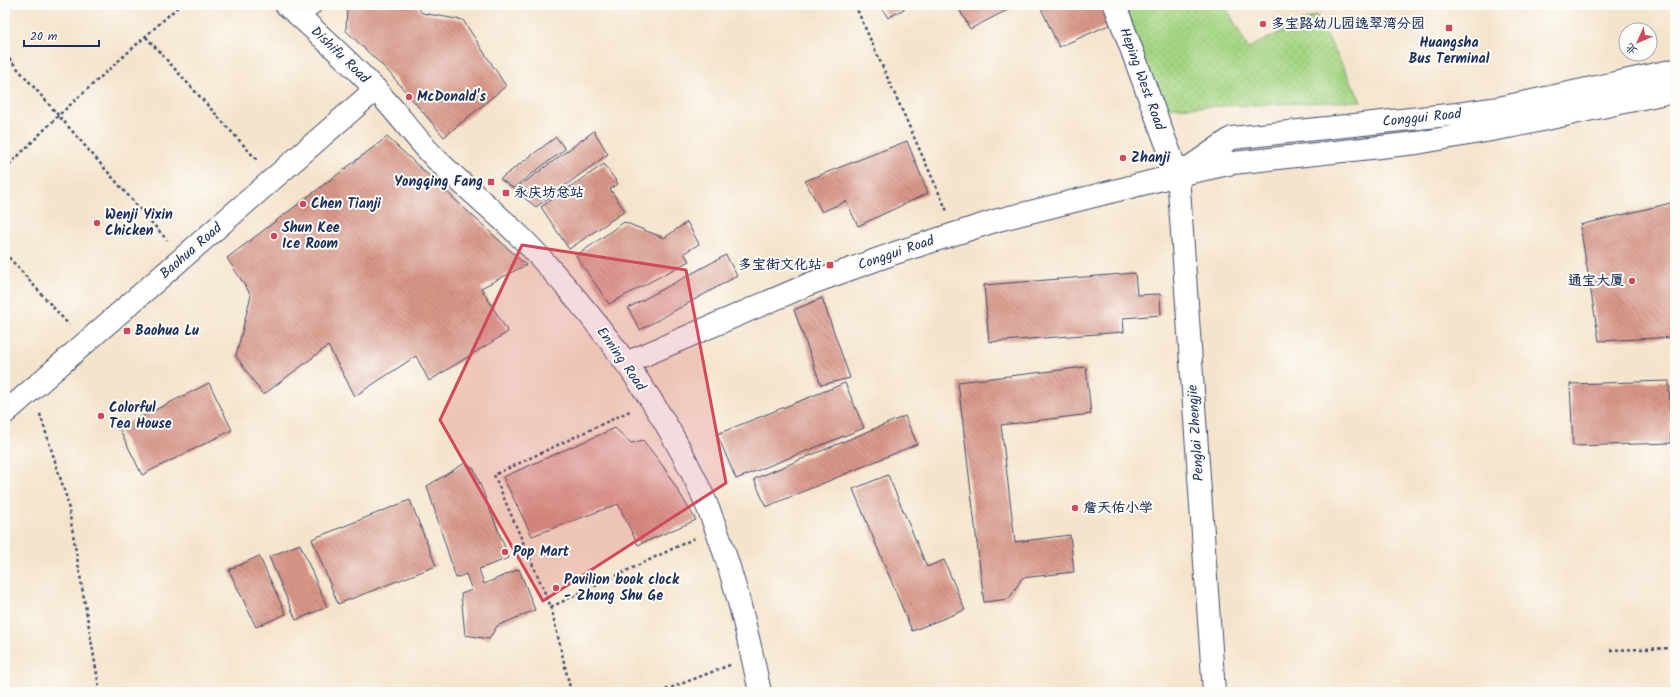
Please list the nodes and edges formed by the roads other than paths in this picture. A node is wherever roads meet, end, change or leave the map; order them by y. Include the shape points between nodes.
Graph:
1 (1115, 5) edge
2 (298, 8) edge
3 (1675, 70) edge
4 (376, 89) junction
5 (1675, 91) edge
6 (1411, 119) junction
7 (1468, 133) junction
8 (1178, 175) junction
9 (626, 363) junction
10 (5, 413) edge
11 (760, 692) edge
12 (1214, 692) edge

1 - 8 street, Heping West Road
2 - 4 street, Dishifu Road
3 - 6 street, Conggui Road via 1499,108
4 - 9 street, Enning Road via 436,159 536,253 590,314
4 - 10 street, Baohua Road
5 - 7 street, Conggui Road via 1514,126
6 - 7 street
6 - 8 street, Conggui Road via 1232,138
7 - 8 street, Conggui Road via 1417,143 1233,163
8 - 9 street, Conggui Road via 998,220 895,252 812,283
8 - 12 street, Penglai Zhengjie
9 - 11 street, Enning Road via 696,482 716,528 738,596

